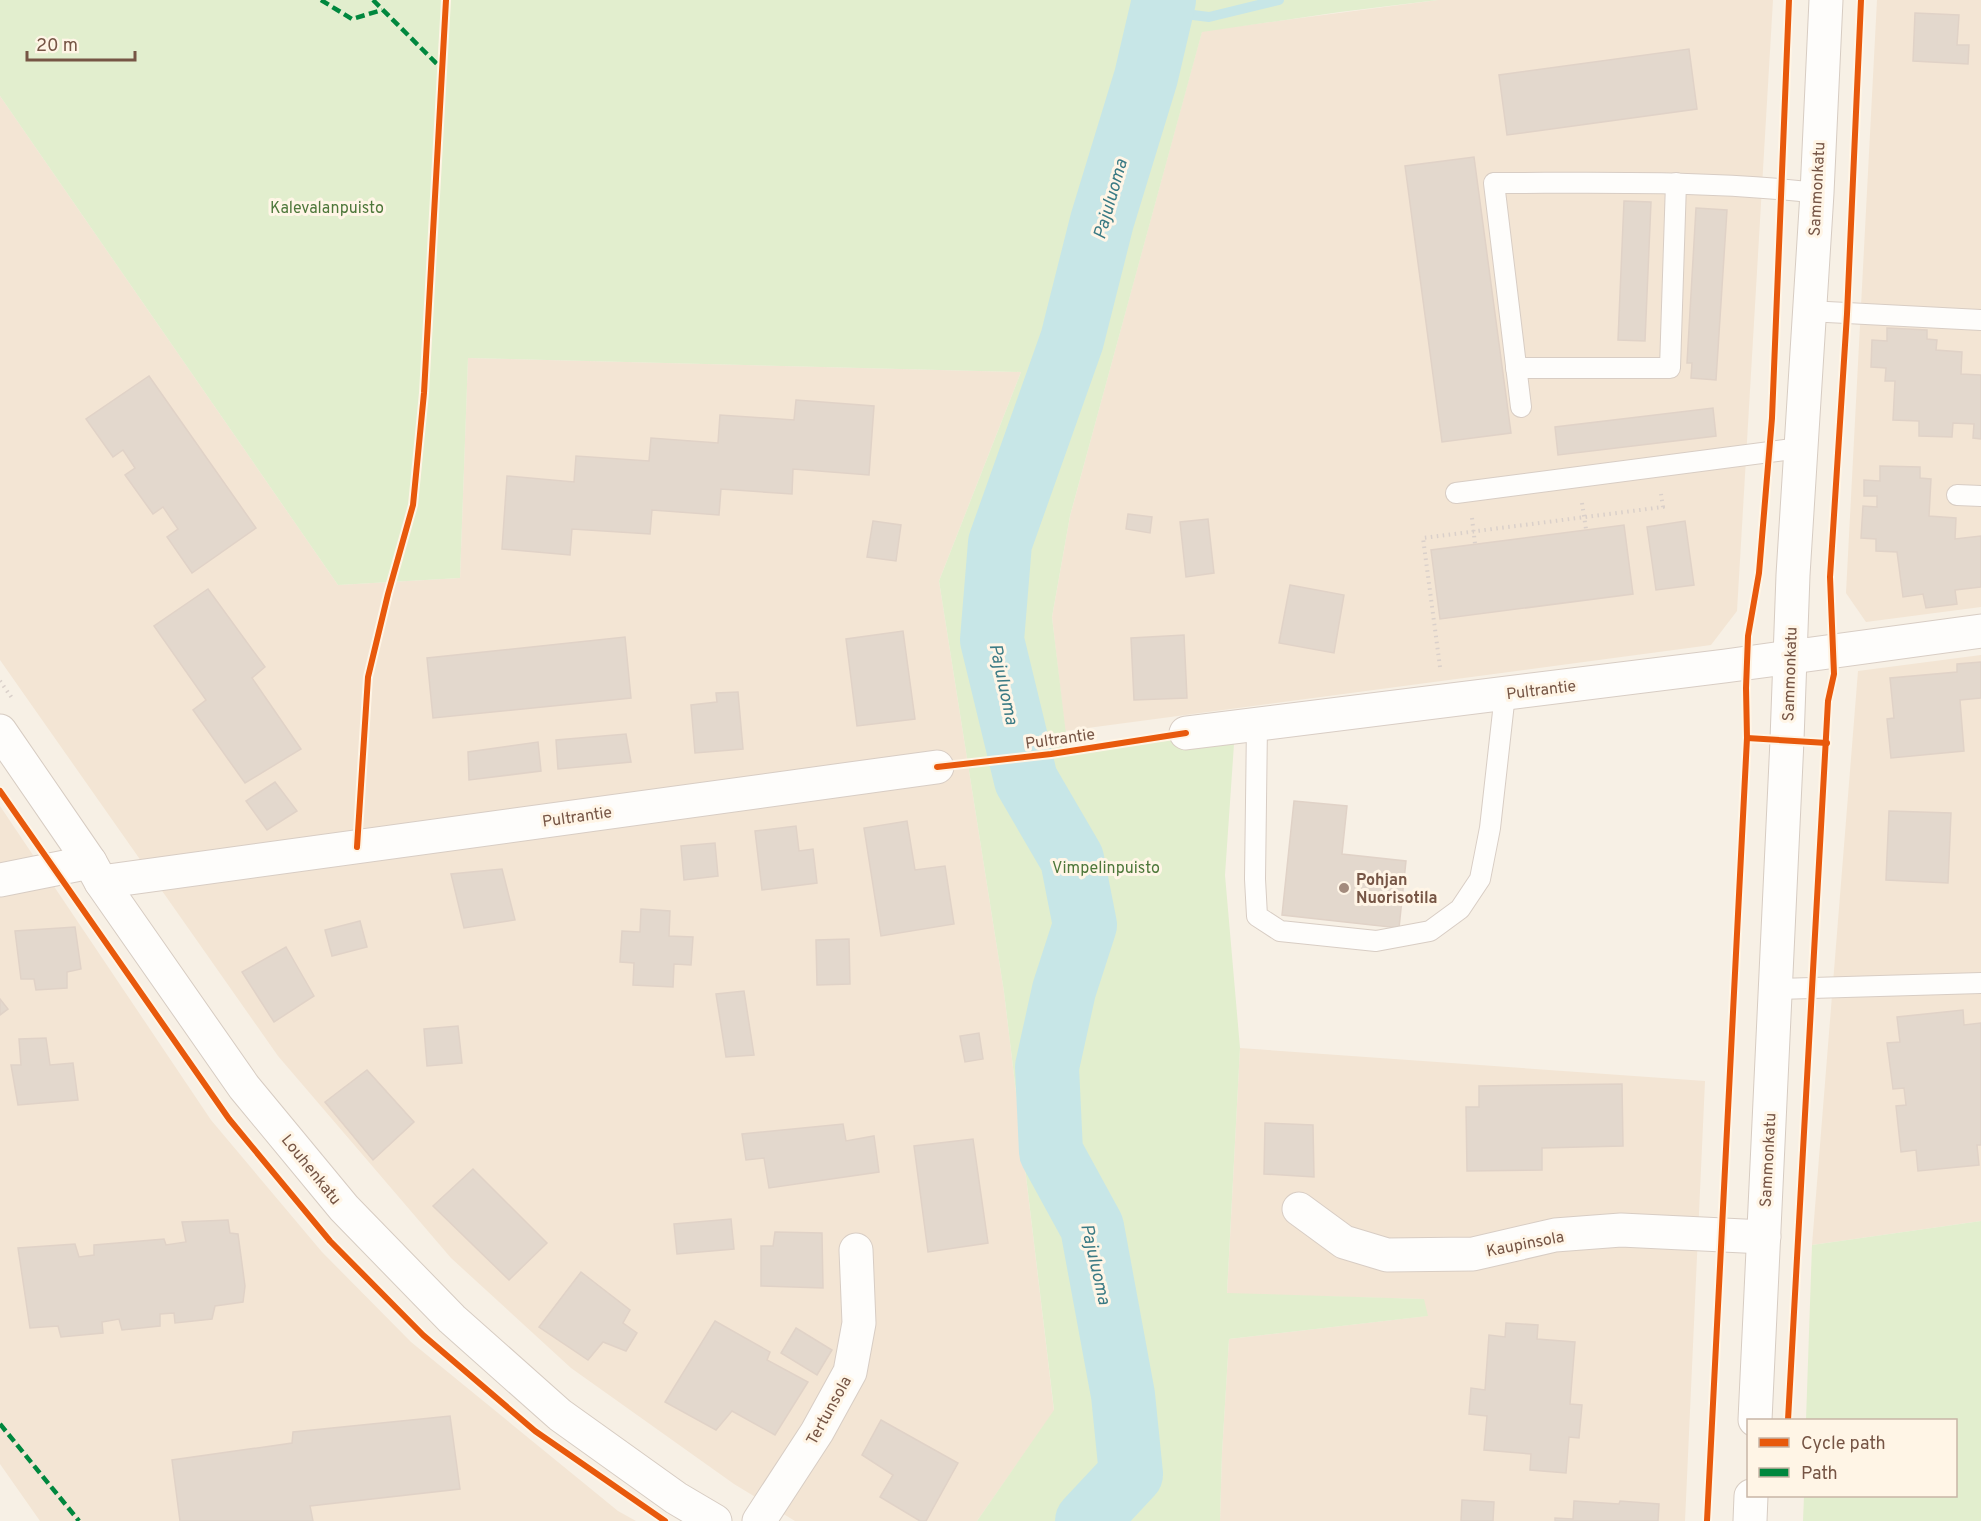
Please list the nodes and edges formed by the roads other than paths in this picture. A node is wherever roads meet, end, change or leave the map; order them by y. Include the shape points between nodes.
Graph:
1 (1826, 0) edge
2 (1676, 183) junction
3 (1817, 193) junction
4 (1808, 311) junction
5 (1981, 320) edge
6 (1516, 368) junction
7 (1521, 407) dead end
8 (1800, 448) junction
9 (1456, 493) dead end
10 (1957, 495) dead end
11 (1981, 496) edge
12 (1981, 631) edge
13 (1789, 657) junction
14 (1505, 694) junction
15 (1257, 724) junction
16 (0, 731) edge
17 (1186, 733) dead end
18 (937, 767) dead end
19 (95, 872) junction
20 (0, 880) edge
21 (1981, 982) edge
22 (1776, 988) junction
23 (1299, 1209) dead end
24 (1764, 1237) junction
25 (856, 1250) dead end
26 (1755, 1419) edge
27 (1751, 1497) edge
28 (715, 1521) edge
29 (759, 1521) edge
30 (1750, 1521) edge

1 - 3 street, Sammonkatu
2 - 3 lane
2 - 6 lane via 1670,368
2 - 6 lane via 1494,183
3 - 4 street, Sammonkatu
4 - 5 lane
4 - 8 street, Sammonkatu
6 - 7 lane
8 - 9 lane
8 - 13 street, Sammonkatu
10 - 11 lane
12 - 13 street, Pultrantie
13 - 14 street, Pultrantie
13 - 22 street, Sammonkatu
14 - 15 street, Pultrantie
14 - 15 lane via 1490,828 1480,879 1460,909 1430,931 1376,941 1280,931 1257,916
15 - 17 street, Pultrantie
16 - 19 street, Louhenkatu
18 - 19 street, Pultrantie
19 - 20 street, Pultrantie
19 - 28 street, Louhenkatu via 244,1087 344,1208 452,1319 560,1415 676,1498
21 - 22 lane
22 - 24 street, Sammonkatu
23 - 24 street, Kaupinsola via 1344,1242 1387,1255 1473,1254 1555,1235 1622,1230
24 - 26 street, Sammonkatu
25 - 29 street, Tertunsola via 859,1323 850,1371 817,1432
27 - 30 street

